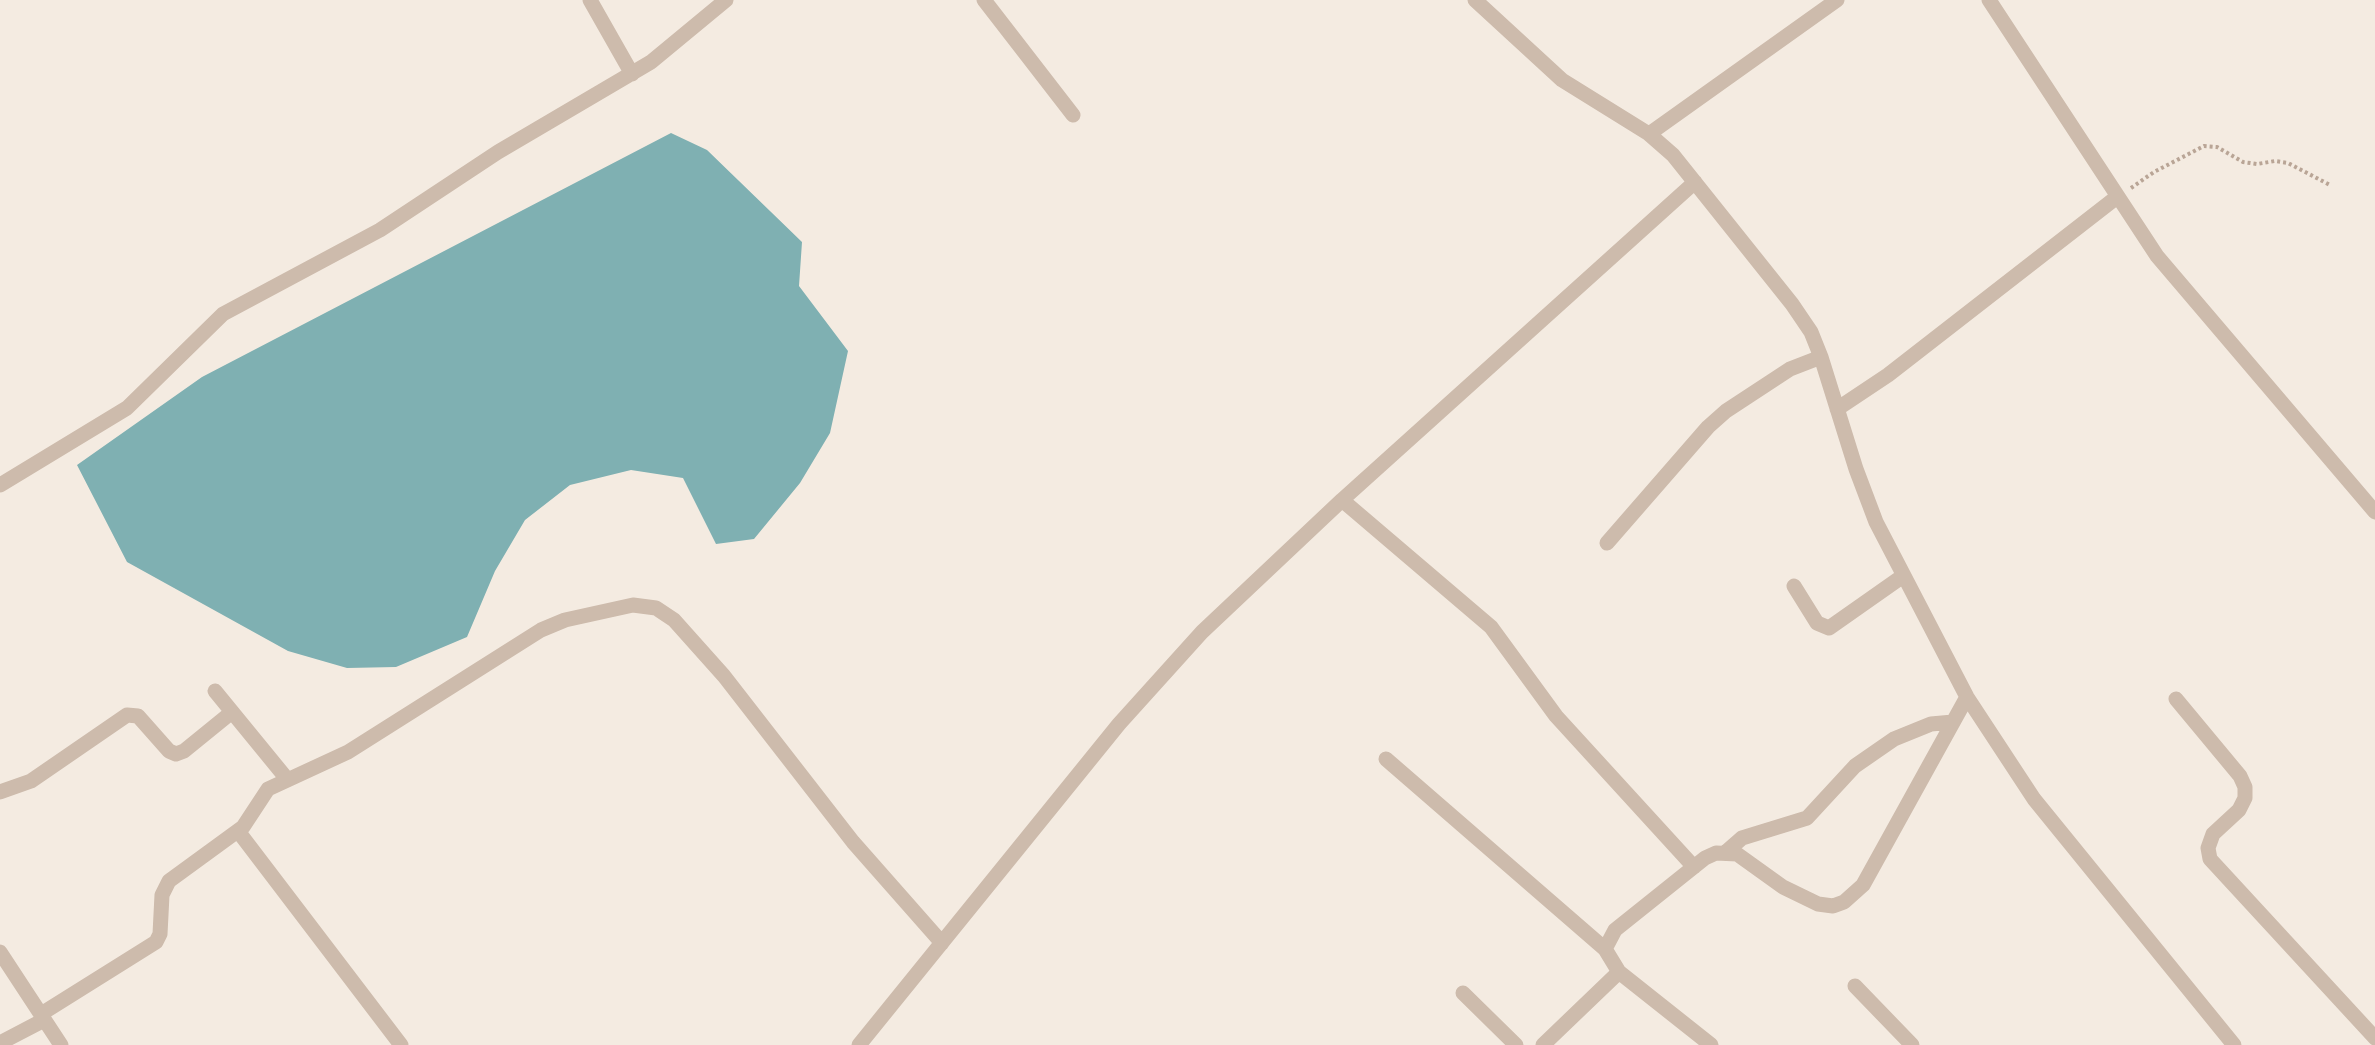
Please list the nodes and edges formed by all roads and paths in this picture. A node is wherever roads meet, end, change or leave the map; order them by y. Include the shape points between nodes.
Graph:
1 (590, 0) edge
2 (726, 0) edge
3 (984, 0) edge
4 (1475, 0) edge
5 (1838, 0) edge
6 (1989, 0) edge
7 (632, 74) junction
8 (1073, 115) dead end
9 (1649, 134) junction
10 (1695, 182) junction
11 (2330, 185) dead end
12 (2117, 197) junction
13 (1821, 357) junction
14 (1837, 409) junction
15 (0, 484) edge
16 (1342, 500) junction
17 (2375, 512) edge
18 (1607, 543) dead end
19 (1903, 576) junction
20 (1794, 586) dead end
21 (215, 691) dead end
22 (1967, 697) junction
23 (2176, 699) dead end
24 (232, 712) junction
25 (1953, 722) junction
26 (1386, 759) dead end
27 (287, 779) junction
28 (0, 792) edge
29 (238, 831) junction
30 (1726, 852) junction
31 (1694, 867) junction
32 (942, 943) junction
33 (1605, 949) junction
34 (0, 951) edge
35 (1619, 972) junction
36 (1855, 986) dead end
37 (1463, 993) dead end
38 (43, 1017) junction
39 (2375, 1038) edge
40 (0, 1043) edge
41 (61, 1045) edge
42 (400, 1045) edge
43 (859, 1045) edge
44 (1516, 1045) edge
45 (1543, 1045) edge
46 (1711, 1045) edge
47 (1912, 1045) edge
48 (2234, 1045) edge

1 - 7 street
2 - 7 street via 689,33
3 - 8 street
4 - 9 street via 1562,80
5 - 9 street
6 - 12 street
7 - 15 street via 498,152 380,230 223,314 121,413
9 - 10 street
10 - 13 street via 1792,304 1811,332
10 - 16 street
11 - 12 path via 2288,163 2243,162 2217,147 2204,146
12 - 14 street via 1888,375
12 - 17 street via 2157,256
13 - 14 street
13 - 18 street via 1790,369 1726,411
14 - 19 street via 1876,522
16 - 31 street via 1491,627 1556,716
16 - 32 street via 1260,575 1154,683
19 - 20 street via 1829,628 1817,623
19 - 22 street
21 - 24 street
22 - 25 street
22 - 48 street via 2034,799
23 - 39 street via 2245,787 2239,810 2213,834 2208,848 2210,859
24 - 27 street
24 - 28 street via 176,754 138,716 127,715 30,781
25 - 30 street via 1931,724 1894,739 1855,766 1807,818 1742,838
25 - 30 street via 1863,885 1844,902 1833,906 1801,897 1737,854
26 - 33 street
27 - 29 street via 264,793
27 - 32 street via 348,752 554,624 633,605 656,608 674,620 724,676 853,842
29 - 38 street via 169,881 162,895 156,942
29 - 42 street
30 - 31 street via 1716,853
31 - 33 street via 1615,930
32 - 43 street
33 - 35 street
34 - 38 street
35 - 45 street
35 - 46 street
36 - 47 street
37 - 44 street
38 - 40 street
38 - 41 street

